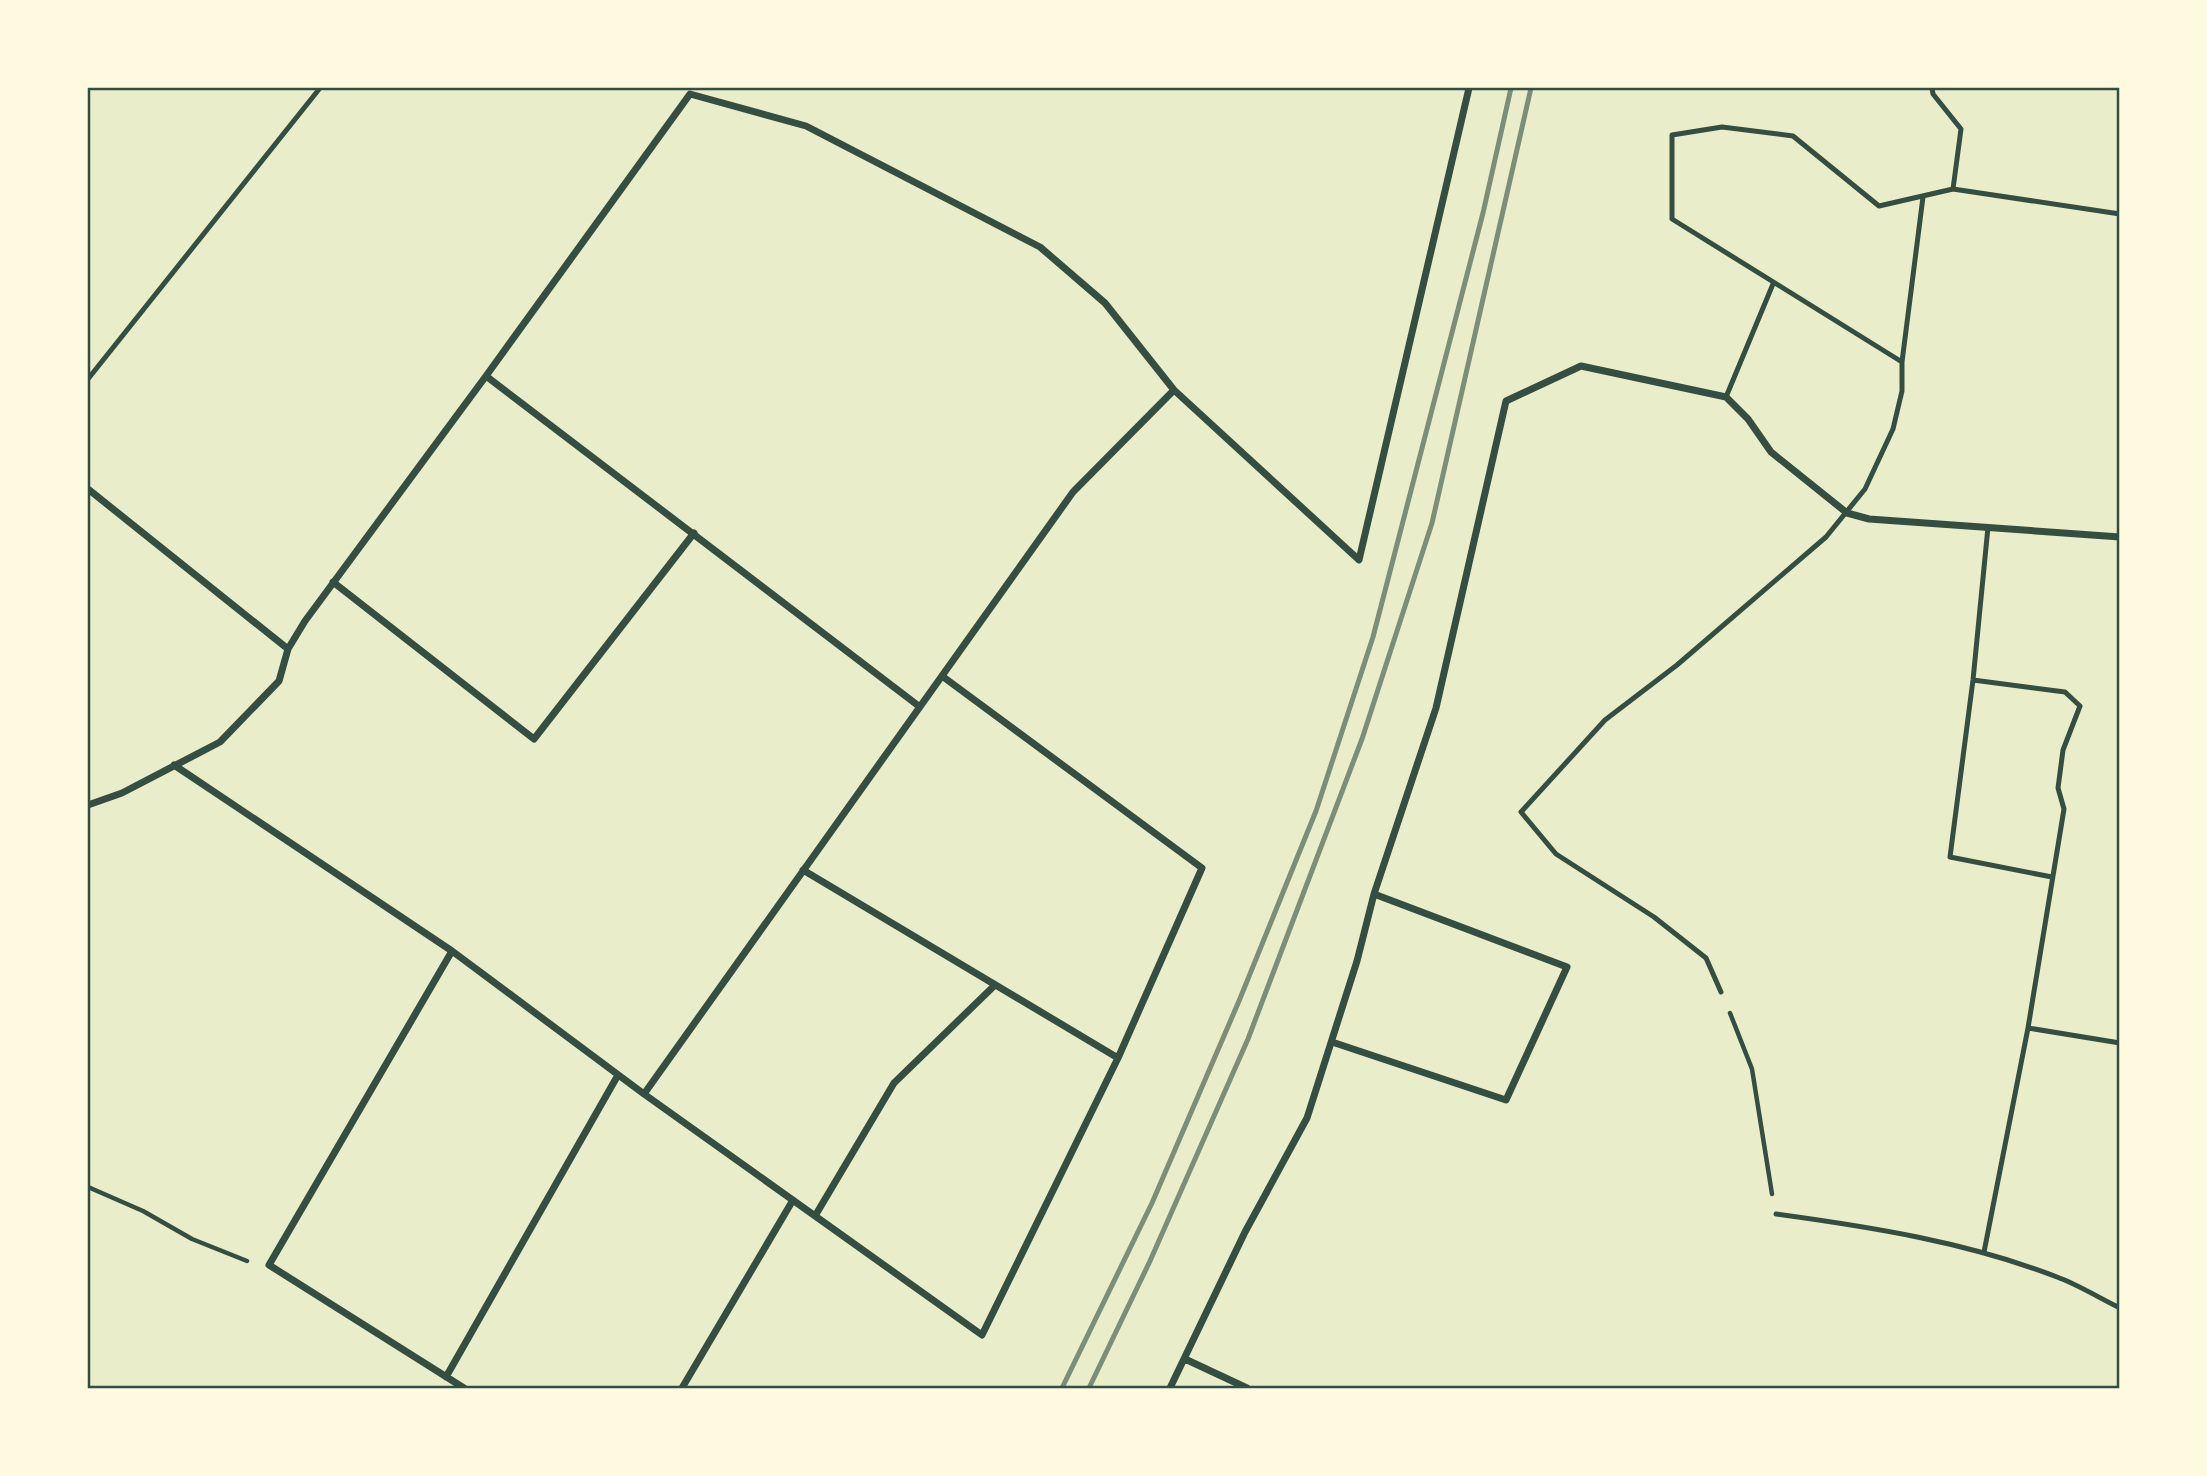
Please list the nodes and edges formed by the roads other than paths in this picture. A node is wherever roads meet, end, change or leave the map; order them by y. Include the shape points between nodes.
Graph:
1 (320, 88) edge
2 (1469, 88) edge
3 (1932, 88) edge
4 (692, 91) edge
5 (1953, 189) junction
6 (1923, 197) junction
7 (2119, 214) edge
8 (1773, 284) junction
9 (1902, 362) junction
10 (486, 376) junction
11 (88, 379) edge
12 (1174, 390) junction
13 (1726, 397) junction
14 (88, 489) edge
15 (1847, 513) junction
16 (1988, 527) junction
17 (694, 533) junction
18 (2119, 537) edge
19 (333, 582) junction
20 (288, 649) junction
21 (942, 676) junction
22 (1973, 680) junction
23 (920, 707) junction
24 (174, 765) junction
25 (88, 805) edge
26 (803, 870) junction
27 (2052, 877) junction
28 (1374, 894) junction
29 (452, 951) junction
30 (995, 985) junction
31 (1721, 992) road end
32 (2028, 1028) junction
33 (1332, 1042) junction
34 (2119, 1043) edge
35 (1118, 1058) junction
36 (618, 1075) junction
37 (644, 1094) junction
38 (793, 1200) junction
39 (1776, 1214) road end
40 (815, 1216) junction
41 (1984, 1252) junction
42 (2119, 1308) edge
43 (1185, 1359) junction
44 (446, 1377) junction
45 (464, 1388) edge
46 (682, 1388) edge
47 (1170, 1388) edge
48 (1247, 1388) edge

1 - 11 lane
2 - 12 street via 1359,560
3 - 5 lane via 1961,129
4 - 10 street
4 - 12 street via 806,126 1040,247 1105,303
5 - 6 lane
5 - 7 lane
6 - 8 lane via 1879,206 1793,136 1721,127 1672,135 1672,219
6 - 9 lane
8 - 9 lane
8 - 13 lane
9 - 15 lane via 1902,391 1893,429 1865,489
10 - 17 street
10 - 19 street
12 - 21 street via 1073,492
13 - 15 street via 1771,452
13 - 28 street via 1581,366 1506,401 1436,708
14 - 20 street
15 - 16 street via 1869,519
15 - 31 lane via 1826,537 1677,665 1605,720 1521,812 1556,854 1654,916 1706,958
16 - 18 street
16 - 22 lane
17 - 19 street via 534,739
17 - 23 street
19 - 20 street
20 - 24 street via 279,681 220,742
21 - 23 street
21 - 35 street via 1202,868
22 - 27 lane via 1950,857
22 - 27 lane via 2065,692 2080,706 2063,750 2058,788 2064,809
23 - 26 street
24 - 25 street
24 - 29 street
26 - 30 street
26 - 37 street
27 - 32 lane
28 - 33 street
28 - 33 street via 1567,967 1506,1100
29 - 36 street
29 - 44 street via 269,1265
30 - 35 street
30 - 40 street via 894,1083
32 - 34 lane
32 - 41 lane
33 - 43 street via 1307,1118 1245,1232
35 - 40 street via 982,1335
36 - 37 street
36 - 44 street
37 - 38 street
38 - 40 street
38 - 46 street
39 - 41 lane
41 - 42 lane via 2060,1278
43 - 47 street
43 - 48 street
44 - 45 street

